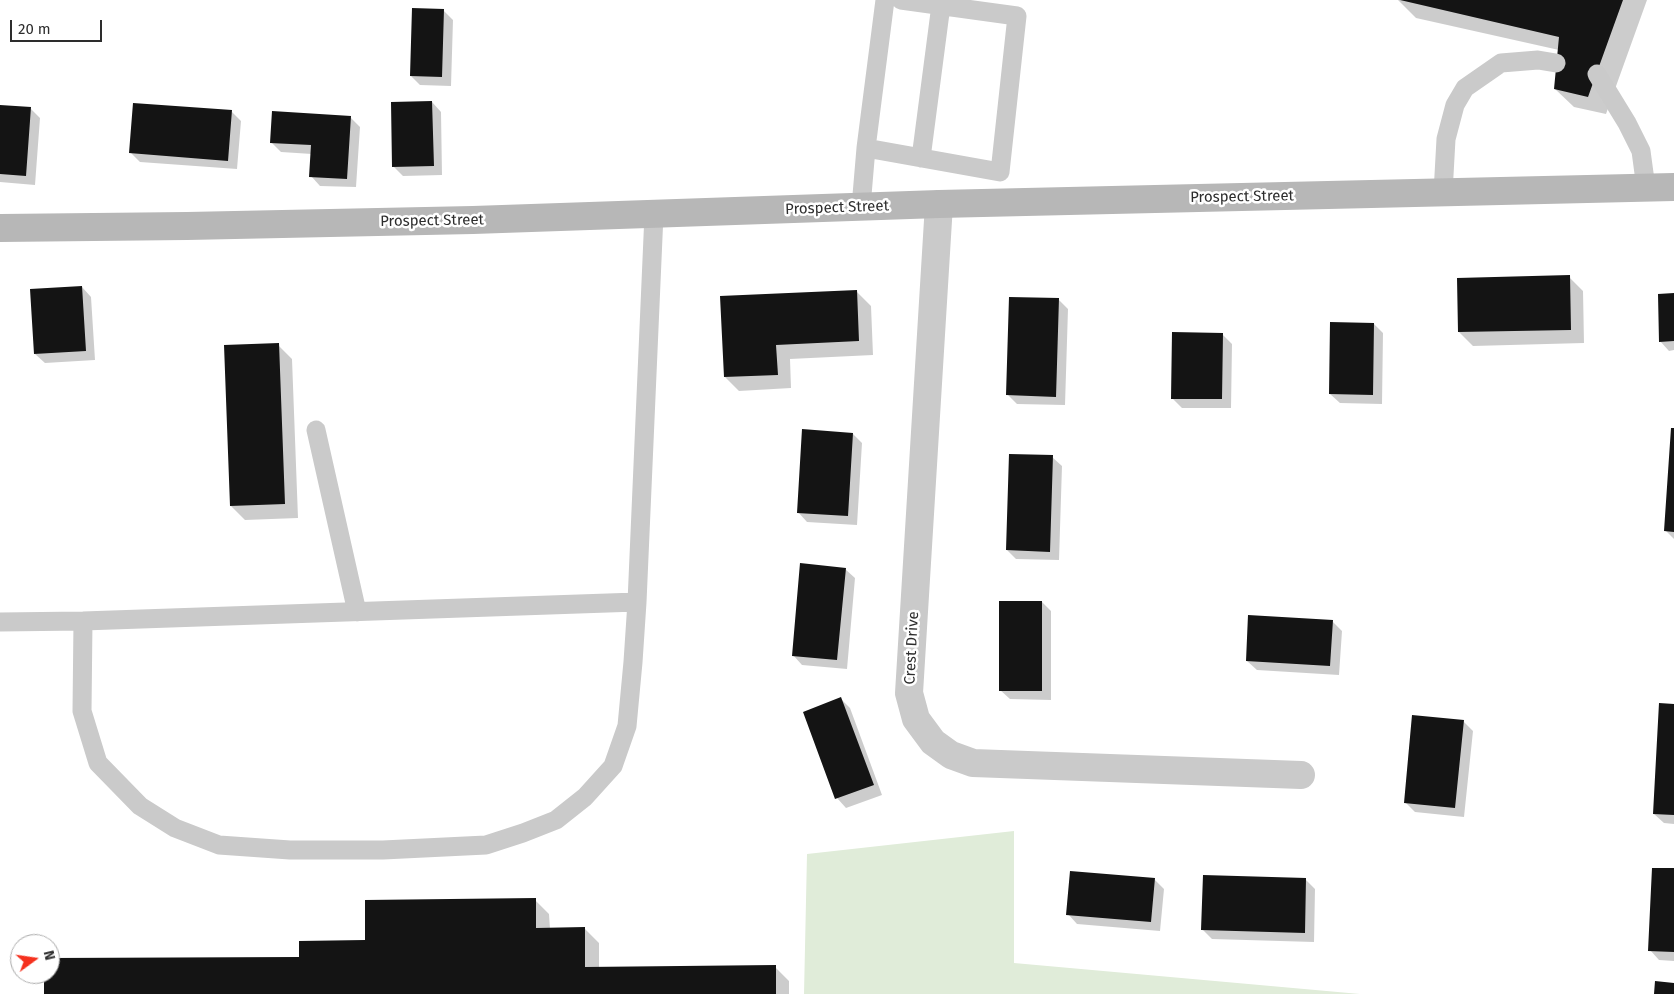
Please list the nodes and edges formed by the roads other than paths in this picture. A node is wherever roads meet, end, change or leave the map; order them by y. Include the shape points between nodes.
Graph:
1 (885, 0) edge
2 (901, 0) edge
3 (941, 5) junction
4 (1556, 63) dead end
5 (1597, 74) dead end
6 (866, 148) junction
7 (921, 158) junction
8 (1000, 172) junction
9 (1646, 188) junction
10 (1674, 188) edge
11 (1443, 193) junction
12 (998, 203) junction
13 (939, 204) junction
14 (862, 207) junction
15 (654, 214) junction
16 (0, 228) edge
17 (316, 430) dead end
18 (637, 602) junction
19 (357, 612) junction
20 (83, 621) junction
21 (0, 622) edge
22 (1301, 775) dead end

1 - 6 lane
2 - 3 lane
3 - 7 lane
3 - 8 lane via 1017,16
4 - 11 lane via 1538,60 1501,63 1465,88 1455,105 1446,140
5 - 9 lane via 1641,152
6 - 7 lane
6 - 14 lane
7 - 8 lane
8 - 12 lane
9 - 10 main road, Prospect Street
9 - 11 main road, Prospect Street
11 - 12 main road, Prospect Street
12 - 13 main road, Prospect Street
13 - 14 main road, Prospect Street
13 - 22 street, Crest Drive via 909,693 916,719 933,742 951,755 973,763
14 - 15 main road, Prospect Street
15 - 16 main road, Prospect Street
15 - 18 lane
17 - 19 lane
18 - 19 lane
18 - 20 lane via 627,726 613,766 585,797 556,820 486,845 383,850 219,846 175,828 140,806 98,763 82,711
19 - 20 lane
20 - 21 lane

